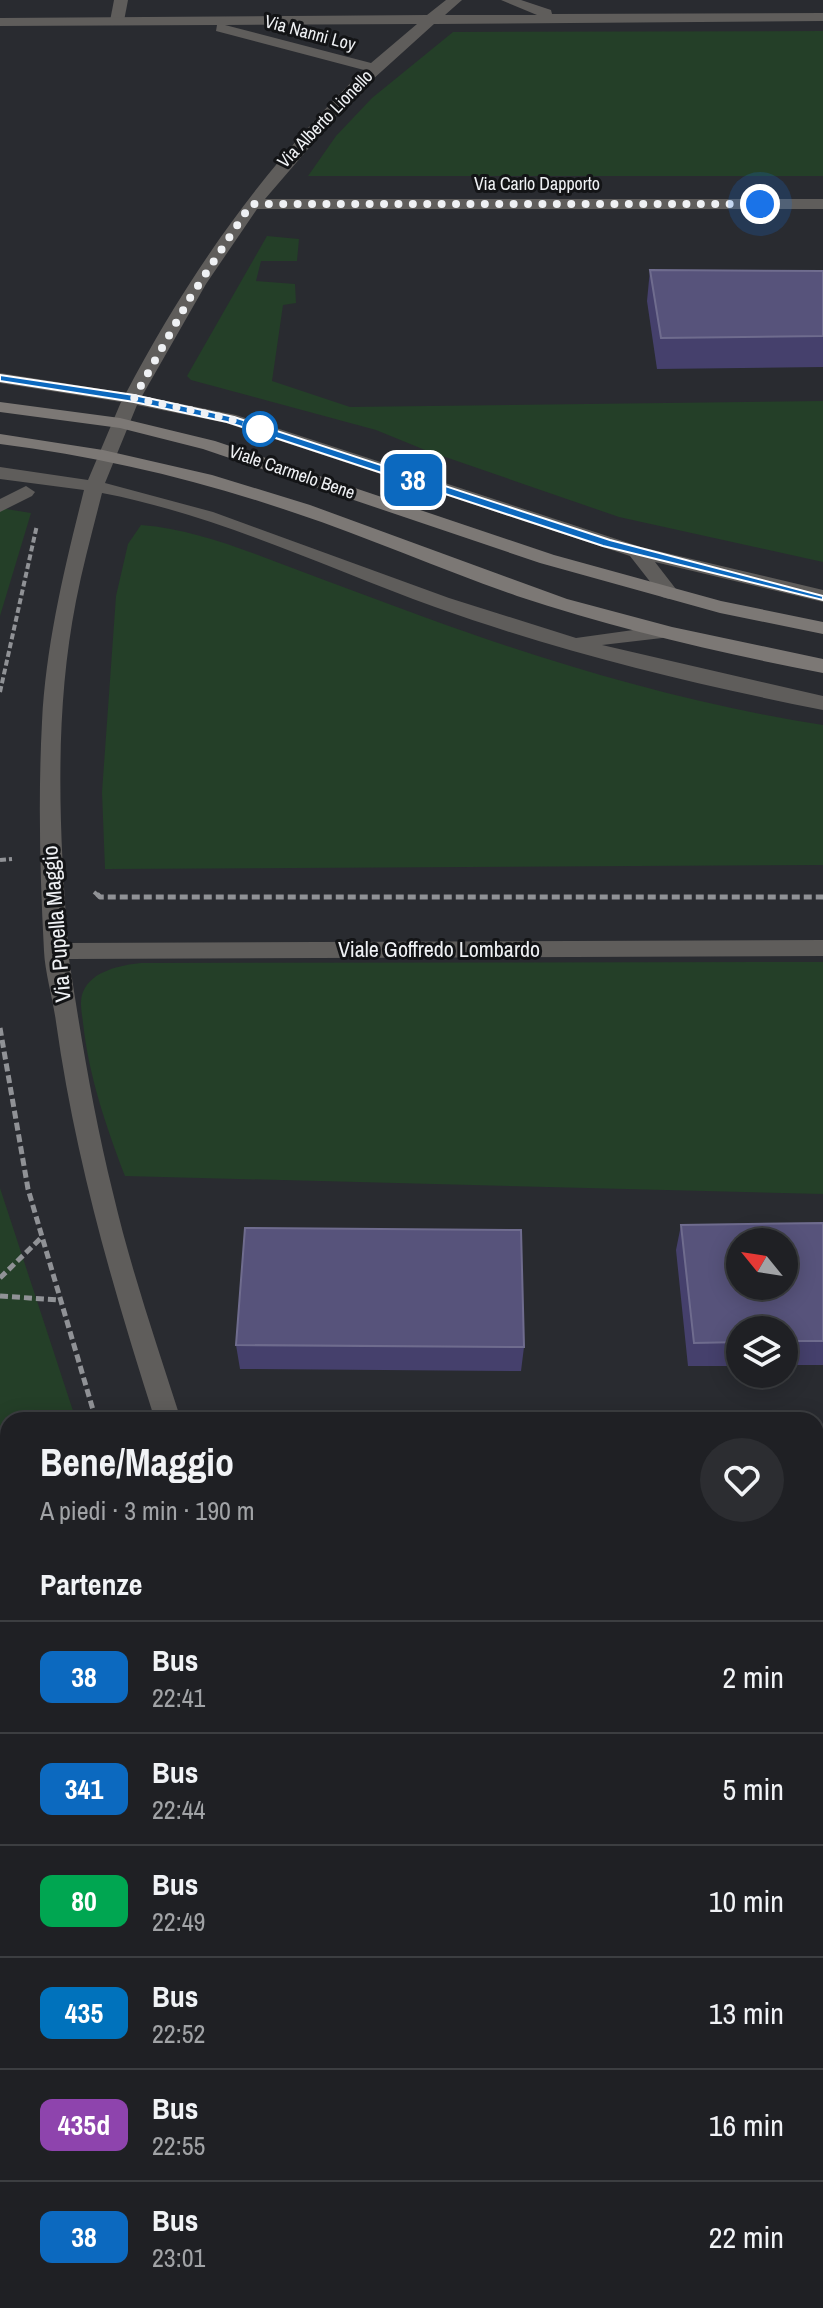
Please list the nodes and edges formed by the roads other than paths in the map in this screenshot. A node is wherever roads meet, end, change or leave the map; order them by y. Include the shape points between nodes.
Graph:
1 (121, 0) edge
2 (455, 0) edge
3 (508, 0) edge
4 (823, 17) edge
5 (431, 18) junction
6 (190, 20) junction
7 (567, 20) junction
8 (117, 21) junction
9 (0, 22) edge
10 (373, 68) junction
11 (251, 204) junction
12 (823, 204) edge
13 (0, 378) edge
14 (134, 398) junction
15 (0, 407) edge
16 (120, 423) junction
17 (0, 439) edge
18 (105, 456) junction
19 (0, 473) edge
20 (94, 485) junction
21 (26, 492) road end
22 (0, 506) edge
23 (637, 552) junction
24 (669, 593) junction
25 (823, 596) edge
26 (823, 628) edge
27 (662, 632) junction
28 (570, 643) junction
29 (823, 666) edge
30 (823, 703) edge
31 (823, 948) edge
32 (55, 951) junction
33 (165, 1412) edge

1 - 8 street
2 - 5 street, Via Alberto Lionello
3 - 7 street
4 - 7 street, Via Nanni Loy
5 - 6 street, Via Nanni Loy
5 - 7 street, Via Nanni Loy
5 - 10 street, Via Alberto Lionello
6 - 8 street, Via Nanni Loy
6 - 10 street, Via Nanni Loy
8 - 9 street, Via Nanni Loy
10 - 11 street, Via Alberto Lionello via 306,135
11 - 12 street, Via Carlo Dapporto
11 - 14 street, Via Alberto Lionello
13 - 14 street, Viale Carmelo Bene
14 - 16 street, Via Alberto Lionello
14 - 23 street, Viale Carmelo Bene via 230,419
15 - 16 street, Viale Carmelo Bene
16 - 18 street, Via Pupella Maggio
16 - 24 street, Viale Carmelo Bene via 209,445 487,539
17 - 18 street, Viale Carmelo Bene
18 - 20 street, Via Pupella Maggio
18 - 27 street, Viale Carmelo Bene via 273,499 524,591
19 - 20 street, Viale Carmelo Bene
20 - 28 street, Viale Carmelo Bene via 166,503
20 - 32 street, Via Pupella Maggio via 53,675 49,857
21 - 22 street
23 - 24 street
23 - 25 street, Viale Carmelo Bene
24 - 26 street, Viale Carmelo Bene
27 - 28 street, Viale Carmelo Bene
27 - 29 street, Viale Carmelo Bene
28 - 30 street, Viale Carmelo Bene
31 - 32 street, Viale Goffredo Lombardo
32 - 33 street, Via Pupella Maggio via 93,1177

